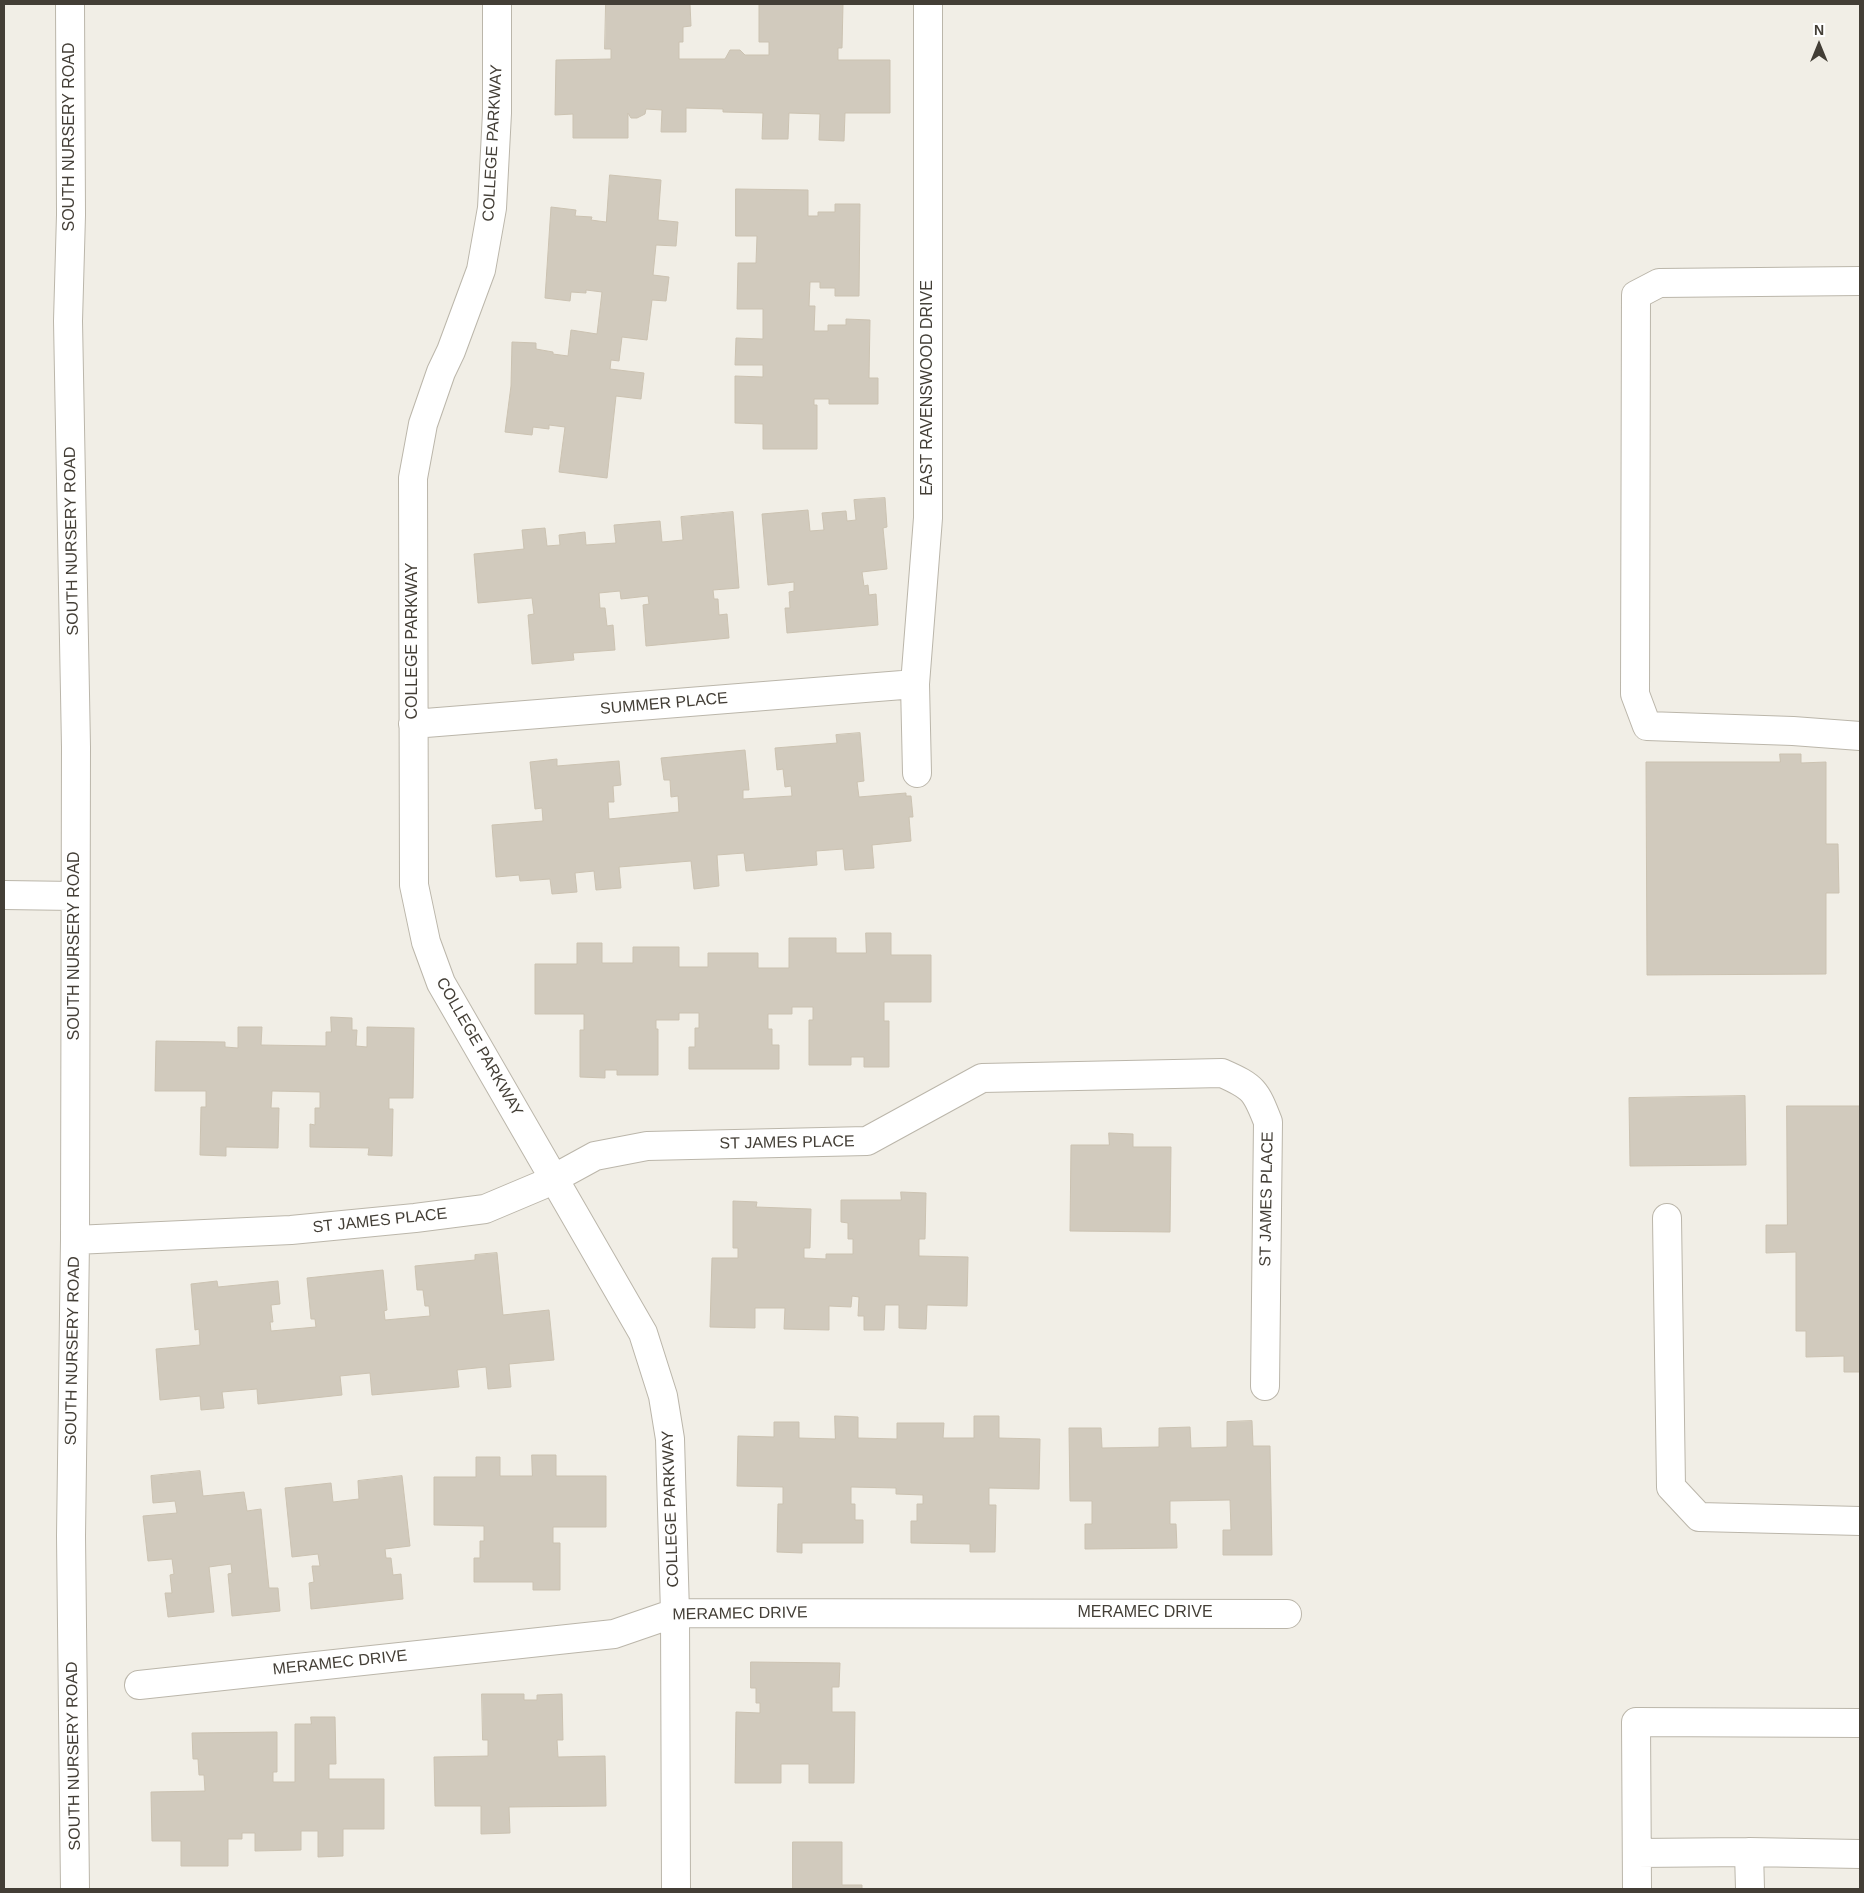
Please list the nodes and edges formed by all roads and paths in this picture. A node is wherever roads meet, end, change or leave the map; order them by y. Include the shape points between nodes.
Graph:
1 (70, 4) edge
2 (497, 4) edge
3 (928, 4) edge
4 (1860, 281) edge
5 (916, 684) junction
6 (413, 724) junction
7 (1860, 736) edge
8 (917, 773) dead end
9 (4, 895) edge
10 (75, 896) junction
11 (554, 1177) junction
12 (1666, 1218) dead end
13 (75, 1240) junction
14 (1265, 1386) dead end
15 (1860, 1521) edge
16 (675, 1612) junction
17 (1287, 1614) dead end
18 (139, 1685) dead end
19 (1860, 1723) edge
20 (1749, 1852) junction
21 (1637, 1853) junction
22 (1860, 1854) edge
23 (75, 1889) edge
24 (676, 1889) edge
25 (1637, 1889) edge
26 (1750, 1889) edge

1 - 10 street, SOUTH NURSERY ROAD via 68,321 76,737
2 - 6 street, COLLEGE PARKWAY via 497,113 492,208 481,270 423,424 413,478
3 - 5 street, EAST RAVENSWOOD DRIVE via 928,518
4 - 7 street via 1659,283 1636,295 1635,694 1647,726
5 - 6 street, SUMMER PLACE
5 - 8 street, EAST RAVENSWOOD DRIVE
6 - 11 street, COLLEGE PARKWAY via 414,885 426,942 441,983
9 - 10 street
10 - 13 street, SOUTH NURSERY ROAD
11 - 13 street, ST JAMES PLACE via 485,1208 415,1218 292,1230
11 - 14 street, ST JAMES PLACE via 595,1156 647,1146 867,1141 982,1078 1222,1073 1242,1082 1258,1095 1268,1122
11 - 16 street, COLLEGE PARKWAY via 643,1333 663,1396 670,1439
12 - 15 street via 1671,1487 1699,1517
13 - 23 street, SOUTH NURSERY ROAD via 72,1536
16 - 17 street, MERAMEC DRIVE
16 - 18 street, MERAMEC DRIVE via 614,1634
16 - 24 street, COLLEGE PARKWAY
19 - 21 street via 1636,1722
20 - 21 street
20 - 22 street
20 - 26 street
21 - 25 street

